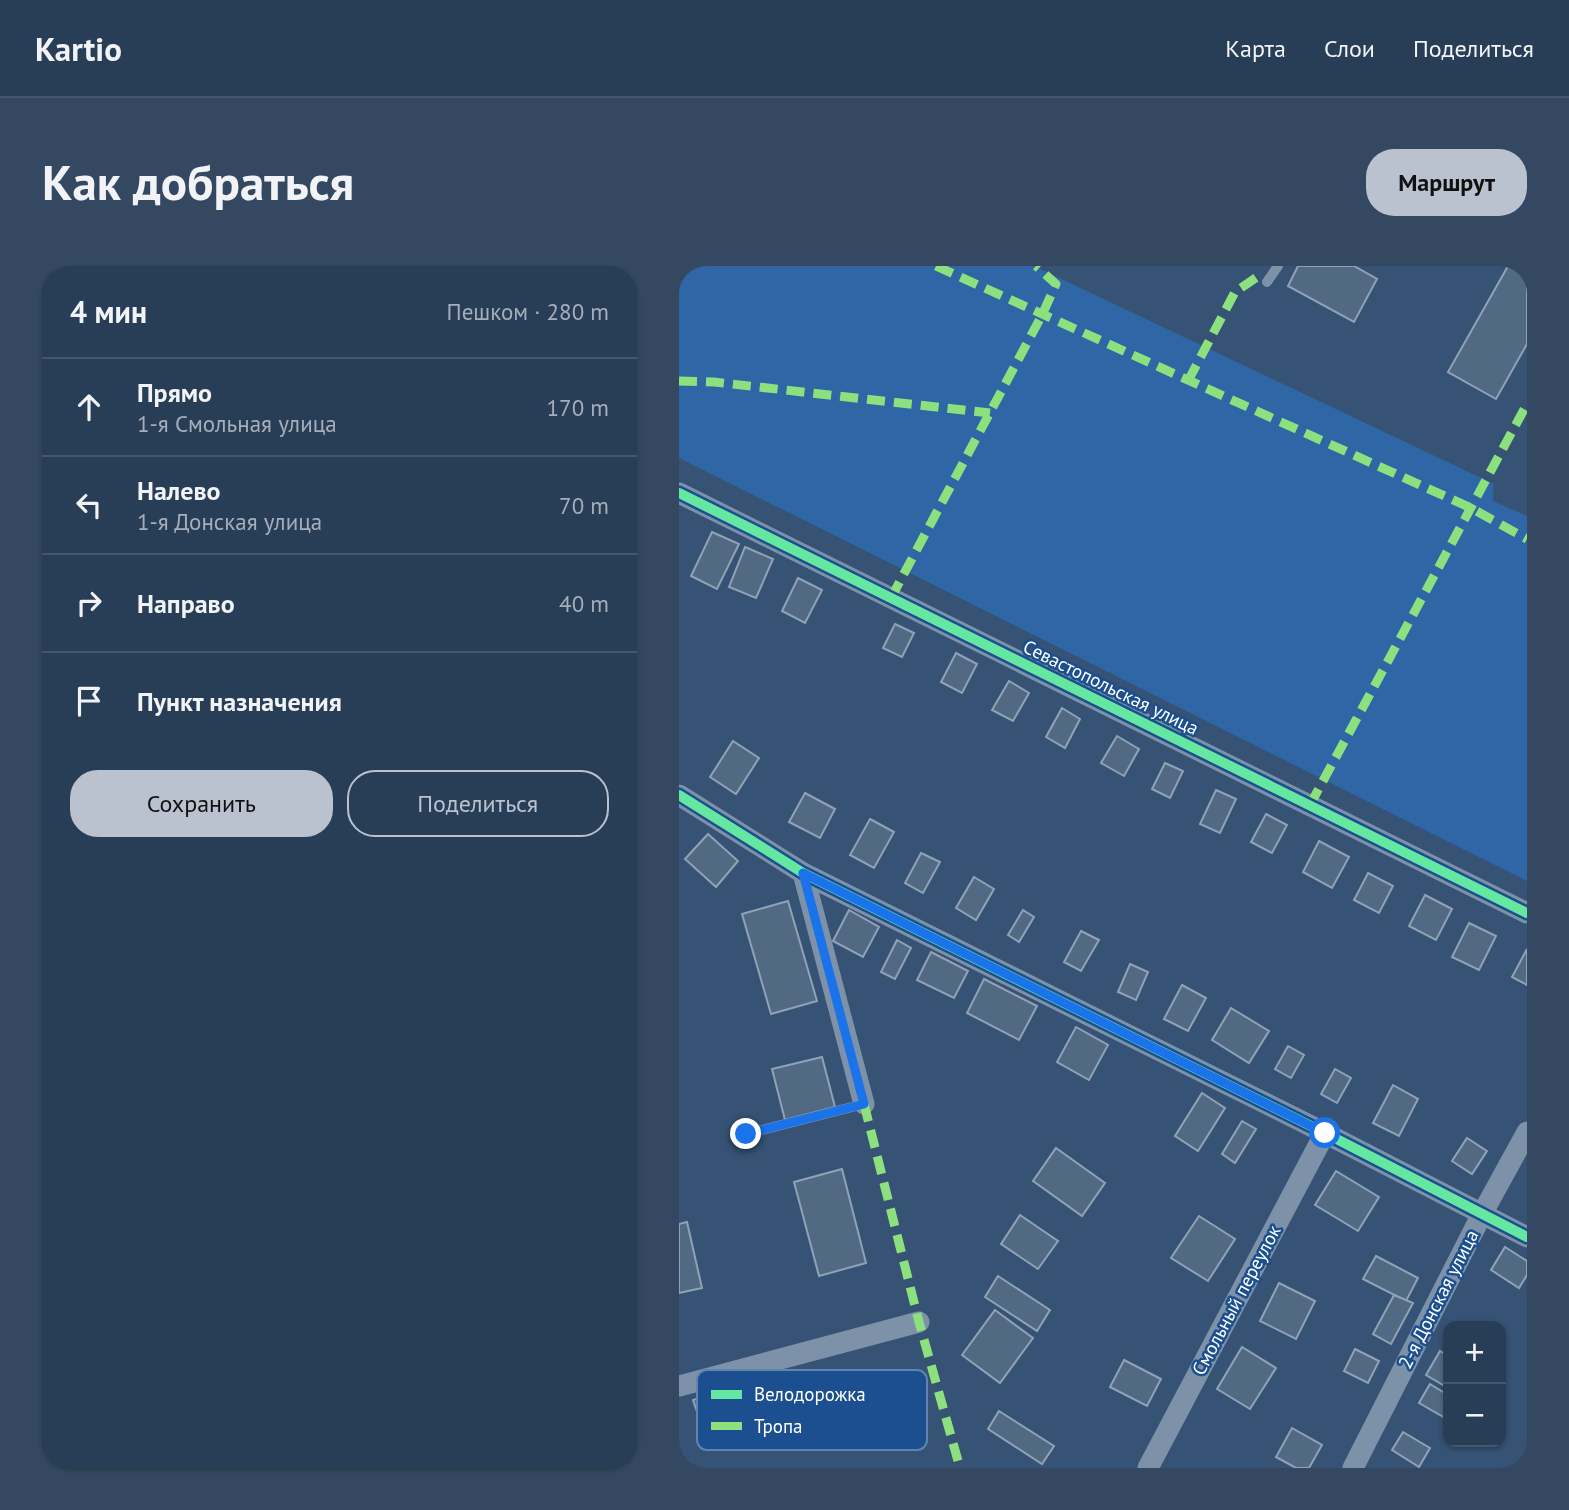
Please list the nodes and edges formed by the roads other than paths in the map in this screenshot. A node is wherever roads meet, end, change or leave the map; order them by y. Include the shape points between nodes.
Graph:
1 (1278, 266) edge
2 (1267, 282) dead end
3 (679, 493) edge
4 (679, 795) edge
5 (803, 873) junction
6 (1527, 913) edge
7 (864, 1104) joint
8 (1527, 1132) edge
9 (1325, 1133) junction
10 (746, 1134) dead end
11 (1482, 1214) junction
12 (1527, 1237) edge
13 (919, 1322) dead end
14 (739, 1370) edge
15 (697, 1381) edge
16 (679, 1386) edge
17 (1148, 1468) edge
18 (1353, 1468) edge

1 - 2 lane
3 - 6 street, Севастопольская улица
4 - 5 street
5 - 7 street
5 - 9 street
7 - 10 lane
8 - 11 street, 2-я Донская улица
9 - 11 street
9 - 17 street, Смольный переулок
11 - 12 street
11 - 18 street, 2-я Донская улица
13 - 14 street
15 - 16 street

